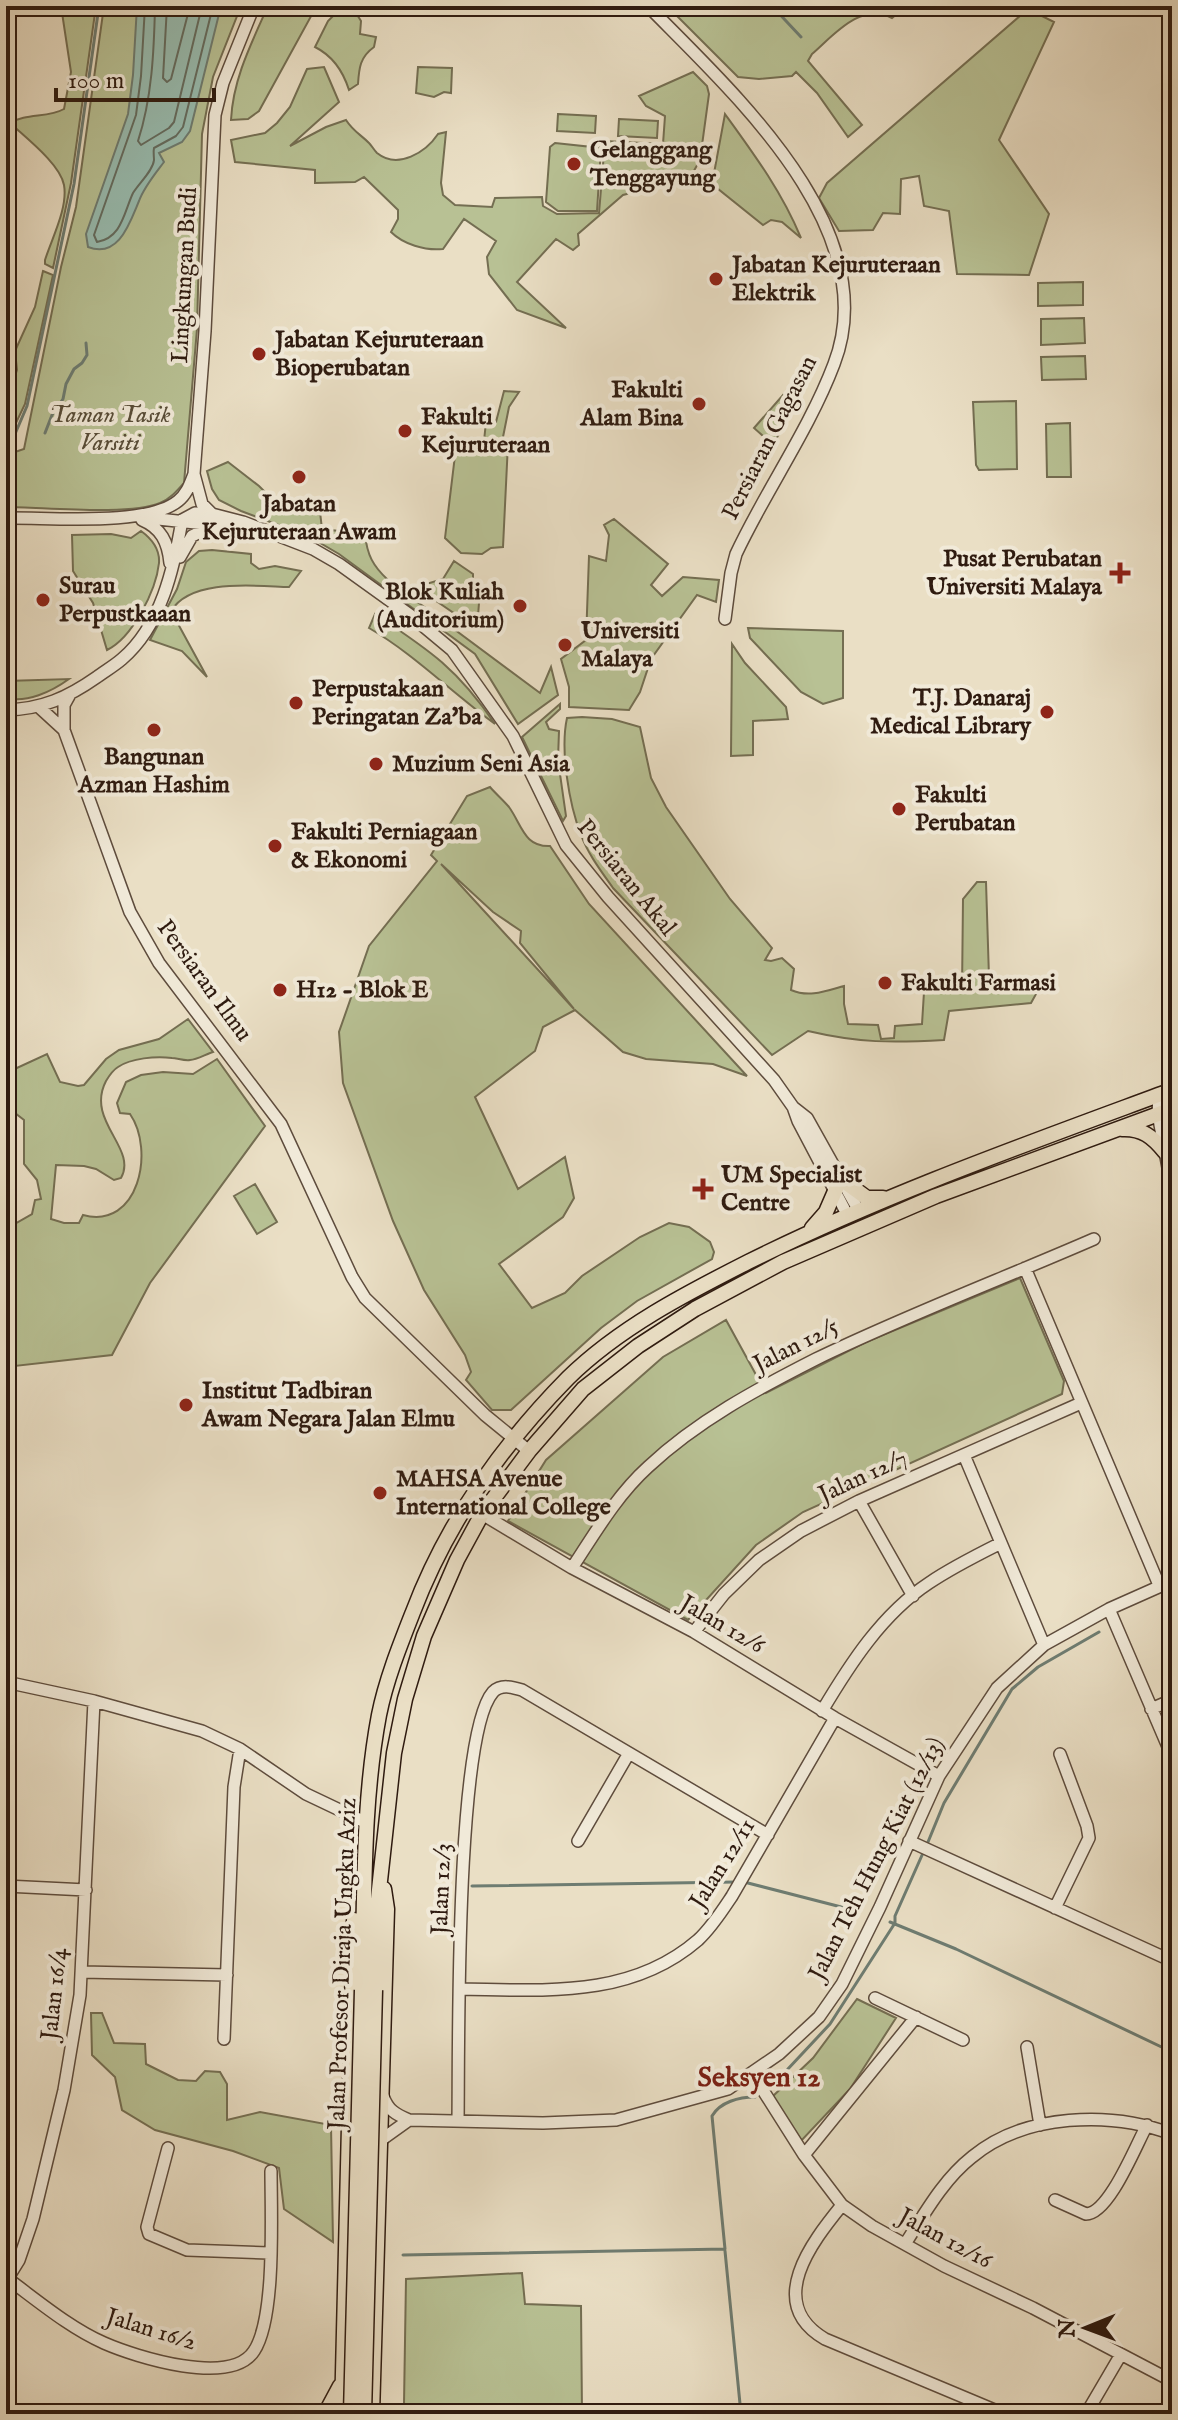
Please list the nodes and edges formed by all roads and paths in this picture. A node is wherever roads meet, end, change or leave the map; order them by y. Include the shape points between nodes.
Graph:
1 (254, 6) edge
2 (648, 6) edge
3 (194, 474) junction
4 (134, 517) junction
5 (6, 518) edge
6 (214, 519) junction
7 (182, 520) junction
8 (171, 575) junction
9 (725, 619) dead end
10 (69, 696) junction
11 (40, 708) junction
12 (6, 710) edge
13 (64, 730) junction
14 (1165, 1092) edge
15 (1166, 1112) edge
16 (1115, 1130) junction
17 (1172, 1130) edge
18 (1165, 1152) junction
19 (841, 1186) junction
20 (1172, 1189) edge
21 (893, 1196) junction
22 (909, 1208) junction
23 (854, 1214) junction
24 (806, 1233) junction
25 (1094, 1239) dead end
26 (783, 1262) junction
27 (1025, 1268) junction
28 (1081, 1403) junction
29 (514, 1439) junction
30 (529, 1451) junction
31 (964, 1455) junction
32 (859, 1501) junction
33 (482, 1514) junction
34 (999, 1544) junction
35 (6, 1558) edge
36 (572, 1568) junction
37 (1172, 1581) edge
38 (1159, 1585) junction
39 (913, 1596) junction
40 (6, 1608) edge
41 (1109, 1609) junction
42 (694, 1632) junction
43 (1044, 1645) junction
44 (6, 1682) edge
45 (1172, 1700) edge
46 (94, 1701) junction
47 (1151, 1709) junction
48 (822, 1711) junction
49 (835, 1718) junction
50 (240, 1749) junction
51 (629, 1753) junction
52 (1060, 1754) dead end
53 (1172, 1756) edge
54 (939, 1776) junction
55 (367, 1823) junction
56 (768, 1835) junction
57 (578, 1841) dead end
58 (909, 1841) junction
59 (364, 1869) junction
60 (382, 1869) junction
61 (6, 1886) edge
62 (86, 1890) junction
63 (1055, 1908) junction
64 (1172, 1961) edge
65 (82, 1972) junction
66 (227, 1975) junction
67 (460, 1989) junction
68 (369, 1990) junction
69 (875, 1998) dead end
70 (916, 2017) junction
71 (224, 2039) dead end
72 (963, 2040) dead end
73 (1027, 2047) dead end
74 (752, 2073) junction
75 (383, 2096) junction
76 (409, 2120) junction
77 (458, 2121) junction
78 (1040, 2125) junction
79 (1147, 2125) junction
80 (1172, 2134) edge
81 (381, 2140) junction
82 (168, 2148) dead end
83 (804, 2155) junction
84 (271, 2171) dead end
85 (1055, 2200) dead end
86 (842, 2205) junction
87 (905, 2244) junction
88 (269, 2253) junction
89 (7, 2280) edge
90 (1120, 2356) junction
91 (1172, 2381) edge
92 (342, 2387) junction
93 (373, 2391) junction
94 (325, 2414) edge
95 (342, 2414) edge
96 (351, 2414) edge
97 (364, 2414) edge
98 (372, 2414) edge
99 (1004, 2414) edge
100 (1086, 2414) edge

1 - 3 street, Lingkungan Budi via 215,115
2 - 9 street, Persiaran Gagasan via 725,85 800,178 832,239 845,308 835,363 736,554
3 - 4 street via 180,500
3 - 6 street via 202,504
4 - 5 street
4 - 7 street
4 - 8 street via 162,534
6 - 7 street, Persiaran Akal
6 - 8 street via 192,536
6 - 19 street, Persiaran Akal via 313,549 452,650 513,736 566,845 807,1118
7 - 8 street
8 - 10 street via 129,652
10 - 11 street
10 - 13 street, Persiaran Ilmu
11 - 12 street
11 - 13 street, Persiaran Ilmu
13 - 29 street, Persiaran Ilmu via 130,912 159,963 275,1115 365,1298
14 - 15 street
14 - 21 main road, Jalan Profesor Diraja Ungku Aziz
15 - 16 main road, Jalan Profesor Diraja Ungku Aziz
15 - 17 street
15 - 18 street
16 - 18 main road via 1145,1132
16 - 22 main road, Jalan Profesor Diraja Ungku Aziz
18 - 20 street
19 - 21 main road via 867,1198
19 - 23 street, Persiaran Akal
19 - 24 main road
21 - 23 main road, Jalan Profesor Diraja Ungku Aziz
22 - 23 main road
22 - 26 main road, Jalan Profesor Diraja Ungku Aziz
23 - 24 main road, Jalan Profesor Diraja Ungku Aziz
23 - 26 main road
24 - 29 main road, Jalan Profesor Diraja Ungku Aziz via 677,1298 622,1335 570,1377
25 - 27 street, Jalan 12/5
26 - 30 main road, Jalan Profesor Diraja Ungku Aziz via 638,1346 583,1389
27 - 28 street
27 - 36 street, Jalan 12/5 via 862,1337 764,1385 693,1430 647,1467
28 - 31 street, Jalan 12/7
28 - 38 street
29 - 30 street, Persiaran Ilmu
29 - 55 main road, Jalan Profesor Diraja Ungku Aziz via 458,1518 425,1581 380,1714
30 - 33 main road, Jalan Profesor Diraja Ungku Aziz
31 - 32 street, Jalan 12/7
31 - 34 street
32 - 39 street
32 - 42 street, Jalan 12/7 via 759,1560
33 - 36 street, Jalan 12/6
33 - 60 main road, Jalan Profesor Diraja Ungku Aziz via 424,1636 405,1699
34 - 39 street
34 - 43 street
35 - 40 street
36 - 42 street, Jalan 12/6
37 - 38 street, Jalan Teh Hung Kiat (12/13)
38 - 41 street, Jalan Teh Hung Kiat (12/13)
39 - 48 street via 865,1645
41 - 43 street, Jalan Teh Hung Kiat (12/13)
41 - 47 street
42 - 48 street, Jalan 12/6
43 - 54 street, Jalan Teh Hung Kiat (12/13) via 997,1688
44 - 46 street
45 - 47 street
46 - 50 street via 202,1731
46 - 62 street, Jalan 16/4
47 - 53 street
48 - 49 street, Jalan 12/6
49 - 54 street, Jalan 12/6
49 - 56 street, Jalan 12/11
50 - 55 street via 306,1794
50 - 66 street
51 - 56 street
51 - 57 street
51 - 67 street, Jalan 12/3 via 522,1690 511,1686 492,1693 475,1750 464,1860
52 - 63 street via 1089,1838
54 - 58 street, Jalan Teh Hung Kiat (12/13)
55 - 59 main road, Jalan Profesor Diraja Ungku Aziz
56 - 67 street, Jalan 12/11 via 713,1924 663,1963 570,1990
58 - 63 street
58 - 74 street, Jalan Teh Hung Kiat (12/13) via 842,1984 819,2017
59 - 68 main road, Jalan Profesor Diraja Ungku Aziz
59 - 92 main road via 355,1907
60 - 68 main road, Jalan Profesor Diraja Ungku Aziz
60 - 75 main road via 387,1909
61 - 62 street
62 - 65 street, Jalan 16/4
63 - 64 street
65 - 66 street
65 - 89 street, Jalan 16/4 via 52,2142 33,2219
66 - 71 street
67 - 77 street, Jalan 12/3
68 - 96 main road, Jalan Profesor Diraja Ungku Aziz, bridge
68 - 97 main road, Jalan Profesor Diraja Ungku Aziz, bridge
69 - 70 street
70 - 72 street
70 - 83 street
73 - 78 street
74 - 77 street, Jalan Teh Hung Kiat (12/13) via 728,2089 616,2120
74 - 83 street, Jalan 12/16
75 - 76 street via 393,2113
75 - 81 main road
76 - 77 street, Jalan Teh Hung Kiat (12/13)
76 - 81 street
78 - 79 street via 1097,2120
78 - 87 street via 974,2155 940,2189
79 - 80 street
79 - 85 street via 1099,2211 1086,2214
81 - 93 main road
82 - 88 street via 149,2234 187,2250
83 - 86 street, Jalan 12/16
84 - 88 street, Jalan 16/2
86 - 87 street, Jalan 12/16
86 - 99 street via 798,2273 795,2290 804,2319 825,2339
87 - 90 street, Jalan 12/16
88 - 89 street, Jalan 16/2 via 263,2333 253,2354 228,2368 199,2369 104,2343
90 - 91 street, Jalan 12/16
90 - 100 street
92 - 93 main road via 345,2402 356,2409
92 - 94 main road
92 - 95 main road
93 - 98 main road

